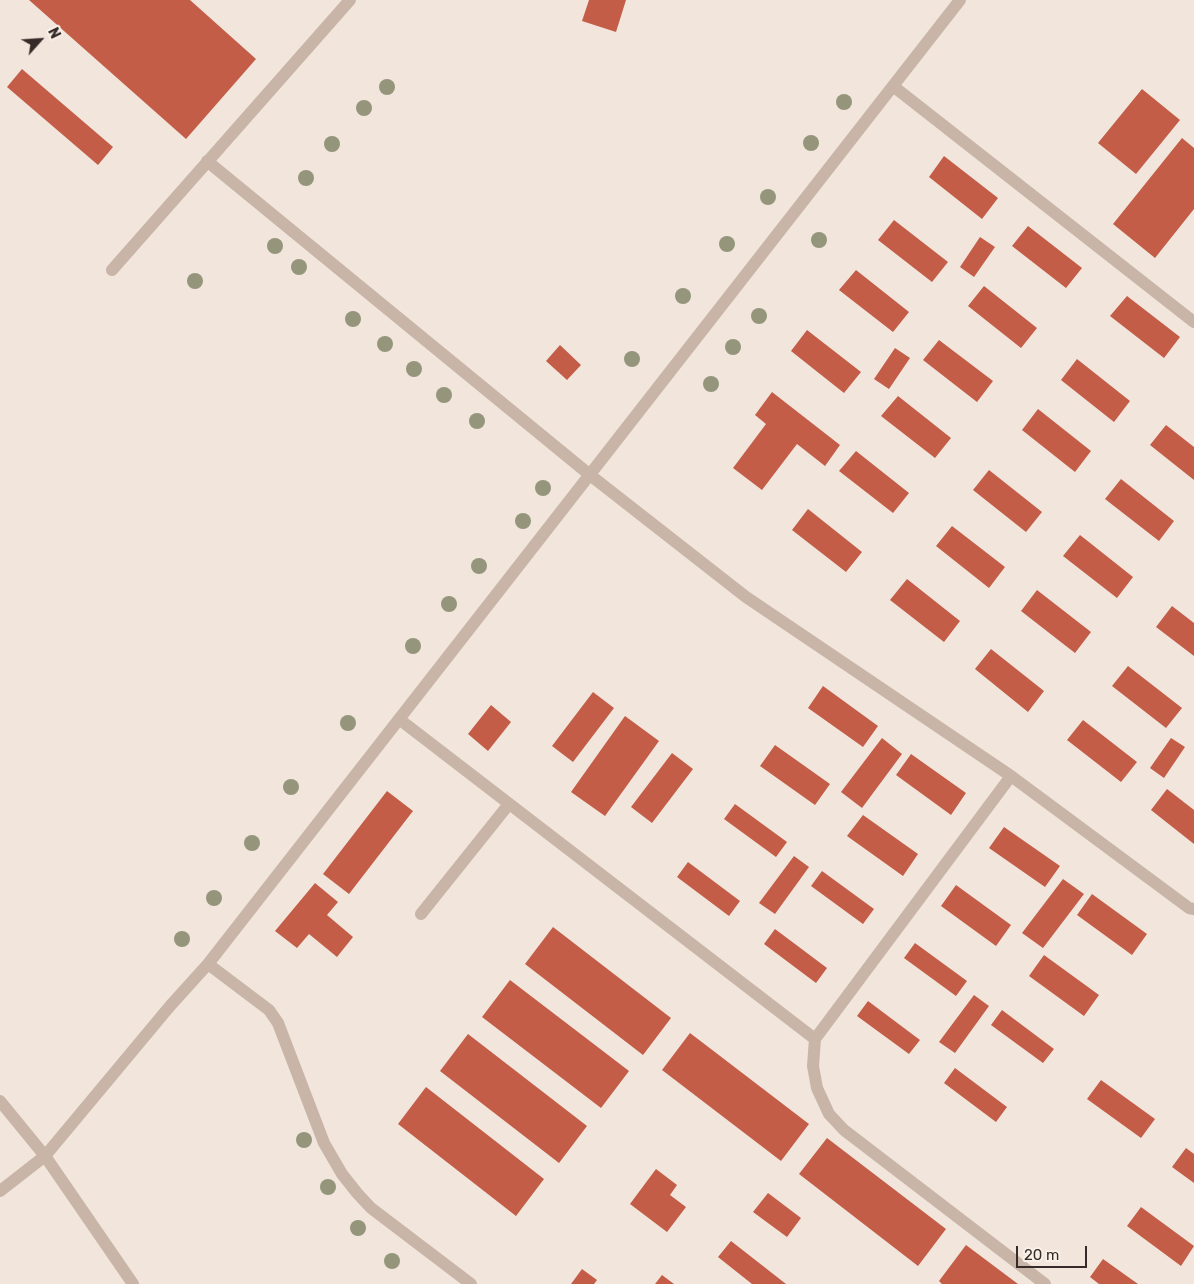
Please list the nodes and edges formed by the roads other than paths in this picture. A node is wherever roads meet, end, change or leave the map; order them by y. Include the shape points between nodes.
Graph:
1 (350, 0) edge
2 (960, 0) edge
3 (893, 86) junction
4 (207, 162) junction
5 (112, 270) dead end
6 (1194, 322) edge
7 (590, 475) junction
8 (399, 720) junction
9 (1011, 776) junction
10 (509, 804) junction
11 (1194, 909) edge
12 (421, 914) dead end
13 (208, 964) junction
14 (815, 1038) junction
15 (0, 1101) edge
16 (45, 1156) junction
17 (0, 1191) edge
18 (133, 1284) edge
19 (471, 1284) edge
20 (1045, 1284) edge

1 - 4 street
2 - 3 street
3 - 6 street
3 - 7 street
4 - 5 street
4 - 7 street
7 - 8 street
7 - 9 street via 746,597
8 - 10 street
8 - 13 street
9 - 11 street
9 - 14 street
10 - 12 street
10 - 14 street
13 - 16 street
13 - 19 street via 269,1010 278,1023 324,1143 357,1193 371,1208
14 - 20 street via 813,1066 817,1088 828,1114 844,1130
15 - 16 street
16 - 17 street
16 - 18 street

